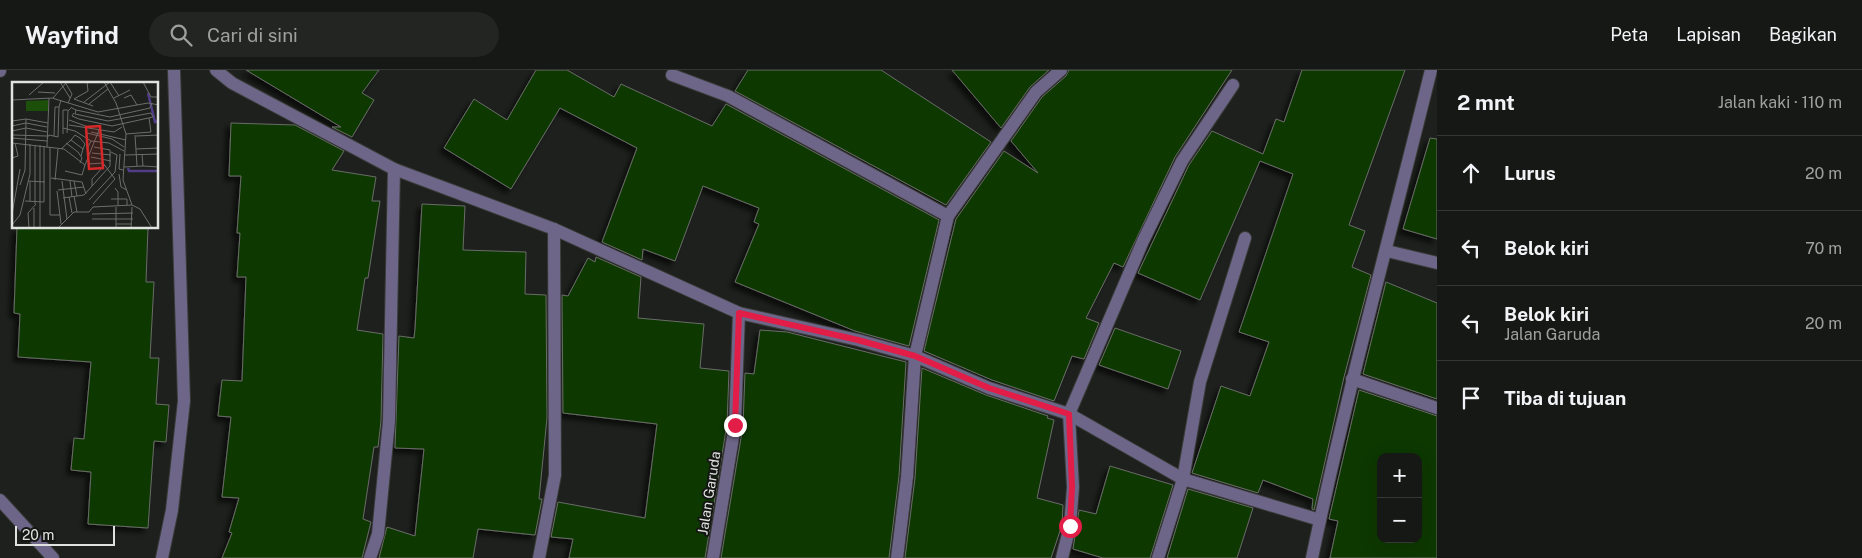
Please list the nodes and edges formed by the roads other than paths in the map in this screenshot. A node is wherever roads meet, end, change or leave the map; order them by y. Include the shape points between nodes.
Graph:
1 (174, 70) edge
2 (216, 70) edge
3 (1060, 70) edge
4 (1431, 70) edge
5 (672, 74) dead end
6 (1233, 85) dead end
7 (394, 169) junction
8 (948, 216) junction
9 (554, 229) junction
10 (1245, 238) dead end
11 (1387, 251) junction
12 (1437, 264) edge
13 (739, 313) junction
14 (915, 356) junction
15 (1352, 379) junction
16 (1437, 408) edge
17 (1069, 414) junction
18 (1183, 479) junction
19 (0, 500) edge
20 (1320, 520) junction
21 (54, 558) edge
22 (162, 558) edge
23 (370, 558) edge
24 (539, 558) edge
25 (713, 558) edge
26 (897, 558) edge
27 (1062, 558) edge
28 (1158, 558) edge
29 (1312, 558) edge

1 - 22 street via 184,401 172,510
2 - 7 street via 232,83
3 - 8 street via 1036,92
4 - 11 street
5 - 8 street via 728,96
6 - 17 street via 1182,161 1143,241
7 - 9 street
7 - 23 street via 389,421 378,534
8 - 14 street
9 - 13 street
9 - 24 street via 556,475
10 - 18 street via 1200,382
11 - 12 street
11 - 15 street
13 - 14 street
13 - 25 street, Jalan Garuda via 735,425
14 - 17 street via 989,388
14 - 26 street via 908,476
15 - 16 street
15 - 20 street
17 - 18 street
17 - 27 street via 1072,487 1070,526
18 - 20 street
18 - 28 street
19 - 21 street
20 - 29 street

